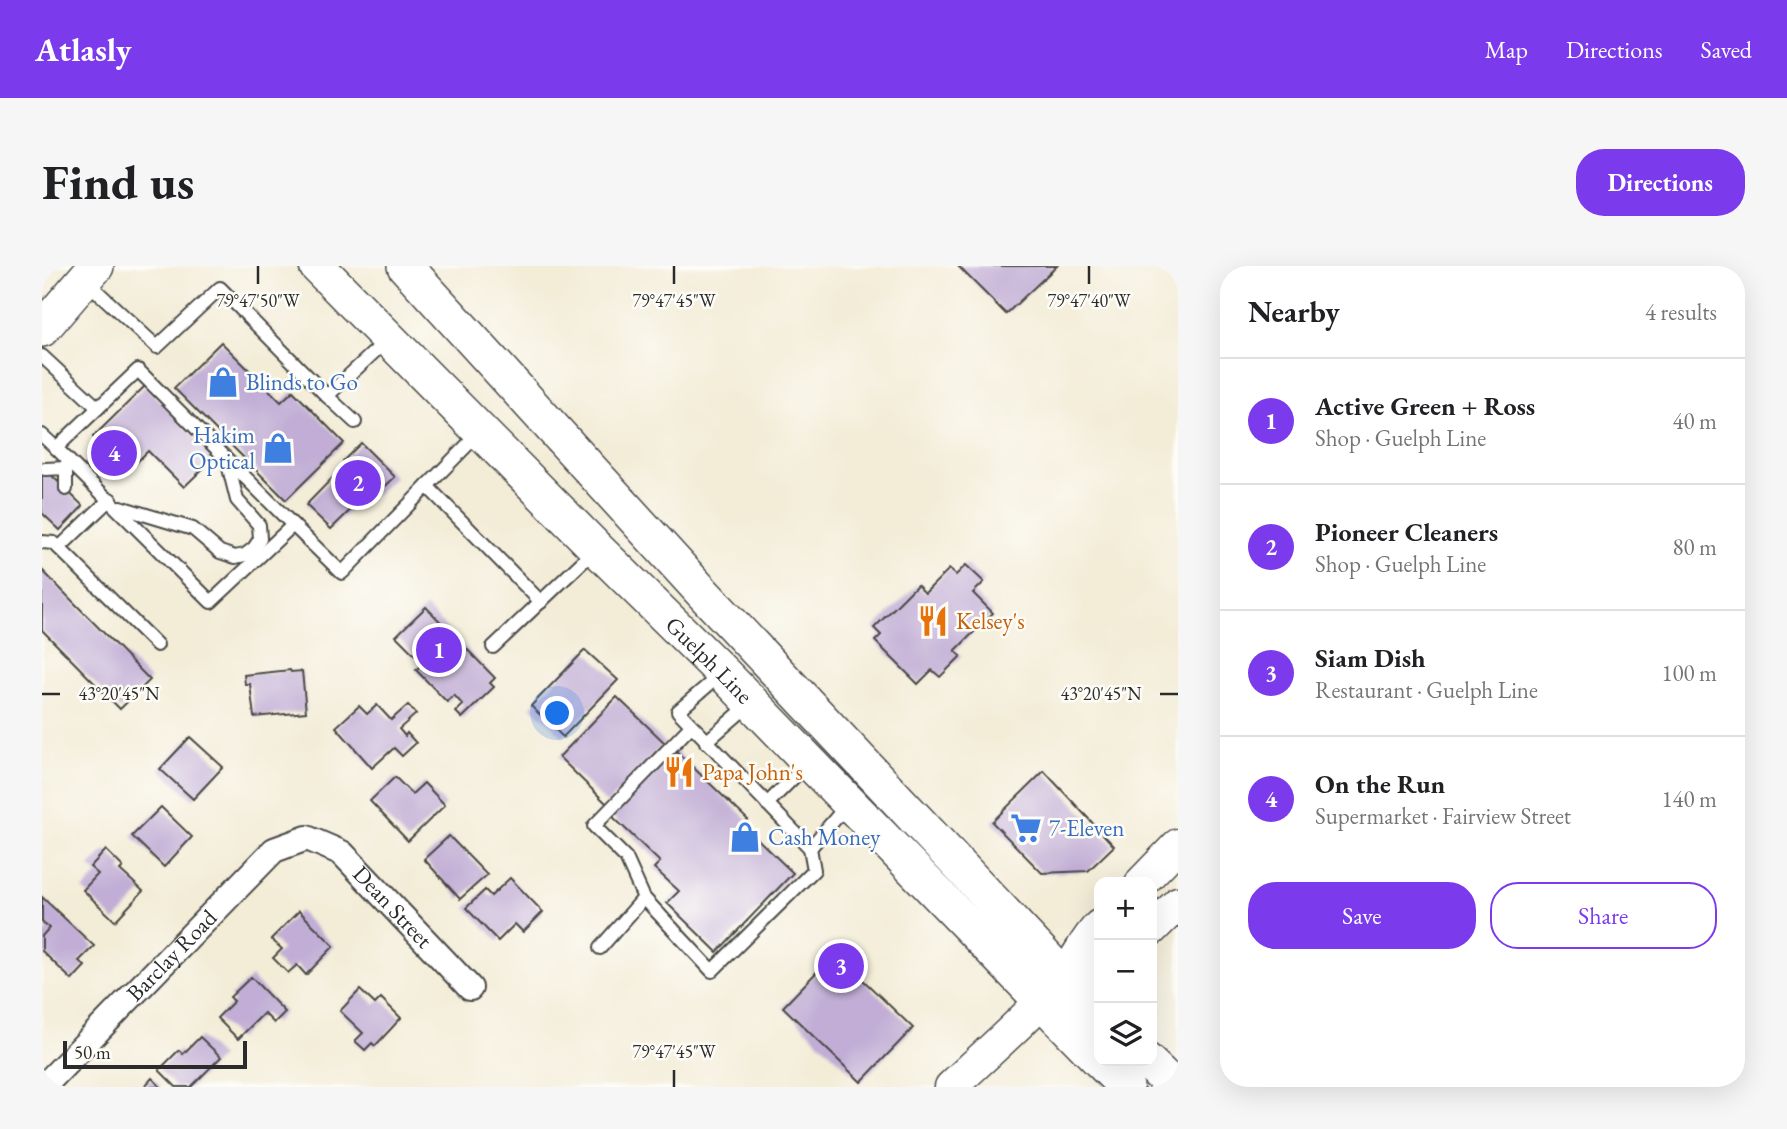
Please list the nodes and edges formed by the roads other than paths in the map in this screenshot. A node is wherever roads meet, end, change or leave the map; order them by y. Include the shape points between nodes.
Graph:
1 (317, 266) edge
2 (405, 266) edge
3 (90, 273) edge
4 (42, 329) edge
5 (389, 338) junction
6 (42, 356) edge
7 (327, 396) junction
8 (98, 408) junction
9 (355, 422) dead end
10 (481, 432) junction
11 (42, 435) edge
12 (56, 448) junction
13 (227, 459) junction
14 (69, 465) junction
15 (45, 469) dead end
16 (427, 486) junction
17 (66, 489) dead end
18 (113, 503) junction
19 (293, 525) junction
20 (42, 542) edge
21 (59, 548) junction
22 (596, 548) junction
23 (541, 602) junction
24 (157, 645) dead end
25 (493, 647) dead end
26 (723, 673) junction
27 (752, 702) junction
28 (691, 726) junction
29 (706, 742) junction
30 (809, 762) junction
31 (849, 803) junction
32 (767, 804) junction
33 (307, 838) joint
34 (1178, 845) edge
35 (810, 848) junction
36 (1147, 877) edge
37 (644, 898) junction
38 (1178, 903) edge
39 (1157, 924) edge
40 (1094, 931) edge
41 (600, 948) dead end
42 (1094, 971) edge
43 (470, 988) dead end
44 (1052, 989) junction
45 (1094, 1011) edge
46 (1094, 1051) edge
47 (1106, 1066) edge
48 (1152, 1066) edge
49 (43, 1087) edge
50 (951, 1087) edge
51 (1126, 1087) edge
52 (1174, 1087) edge

1 - 5 main road, Guelph Line
2 - 44 main road, Guelph Line via 702,592
3 - 4 main road
3 - 7 lane via 156,347 220,288
5 - 7 lane
5 - 10 main road, Guelph Line
6 - 8 lane
7 - 9 lane
8 - 12 lane
8 - 13 lane via 138,370
10 - 16 lane
10 - 22 main road, Guelph Line
11 - 12 lane
12 - 14 lane
13 - 18 lane via 237,500 258,525 260,538 245,555 220,552 193,529
13 - 19 lane
14 - 15 lane
14 - 17 lane
14 - 18 lane
16 - 19 lane via 342,573
16 - 23 lane
18 - 19 lane via 211,603
18 - 21 lane
20 - 21 lane
21 - 24 lane
22 - 23 lane
22 - 26 main road, Guelph Line
23 - 25 lane
26 - 27 main road, Guelph Line
26 - 28 lane via 678,711
27 - 29 lane
27 - 30 main road, Guelph Line
28 - 29 lane
28 - 37 lane via 594,826 626,858
29 - 32 lane
30 - 31 main road, Guelph Line
30 - 32 lane
31 - 35 lane
31 - 44 main road, Guelph Line
32 - 35 lane
33 - 43 street, Dean Street via 342,853
33 - 49 street, Barclay Road via 274,850
34 - 36 street
35 - 37 lane via 814,870 712,971
37 - 41 lane
38 - 39 street
40 - 44 street
42 - 44 street
44 - 45 main road, Guelph Line
44 - 46 main road, Guelph Line
44 - 50 street
47 - 51 main road, Guelph Line
48 - 52 main road

